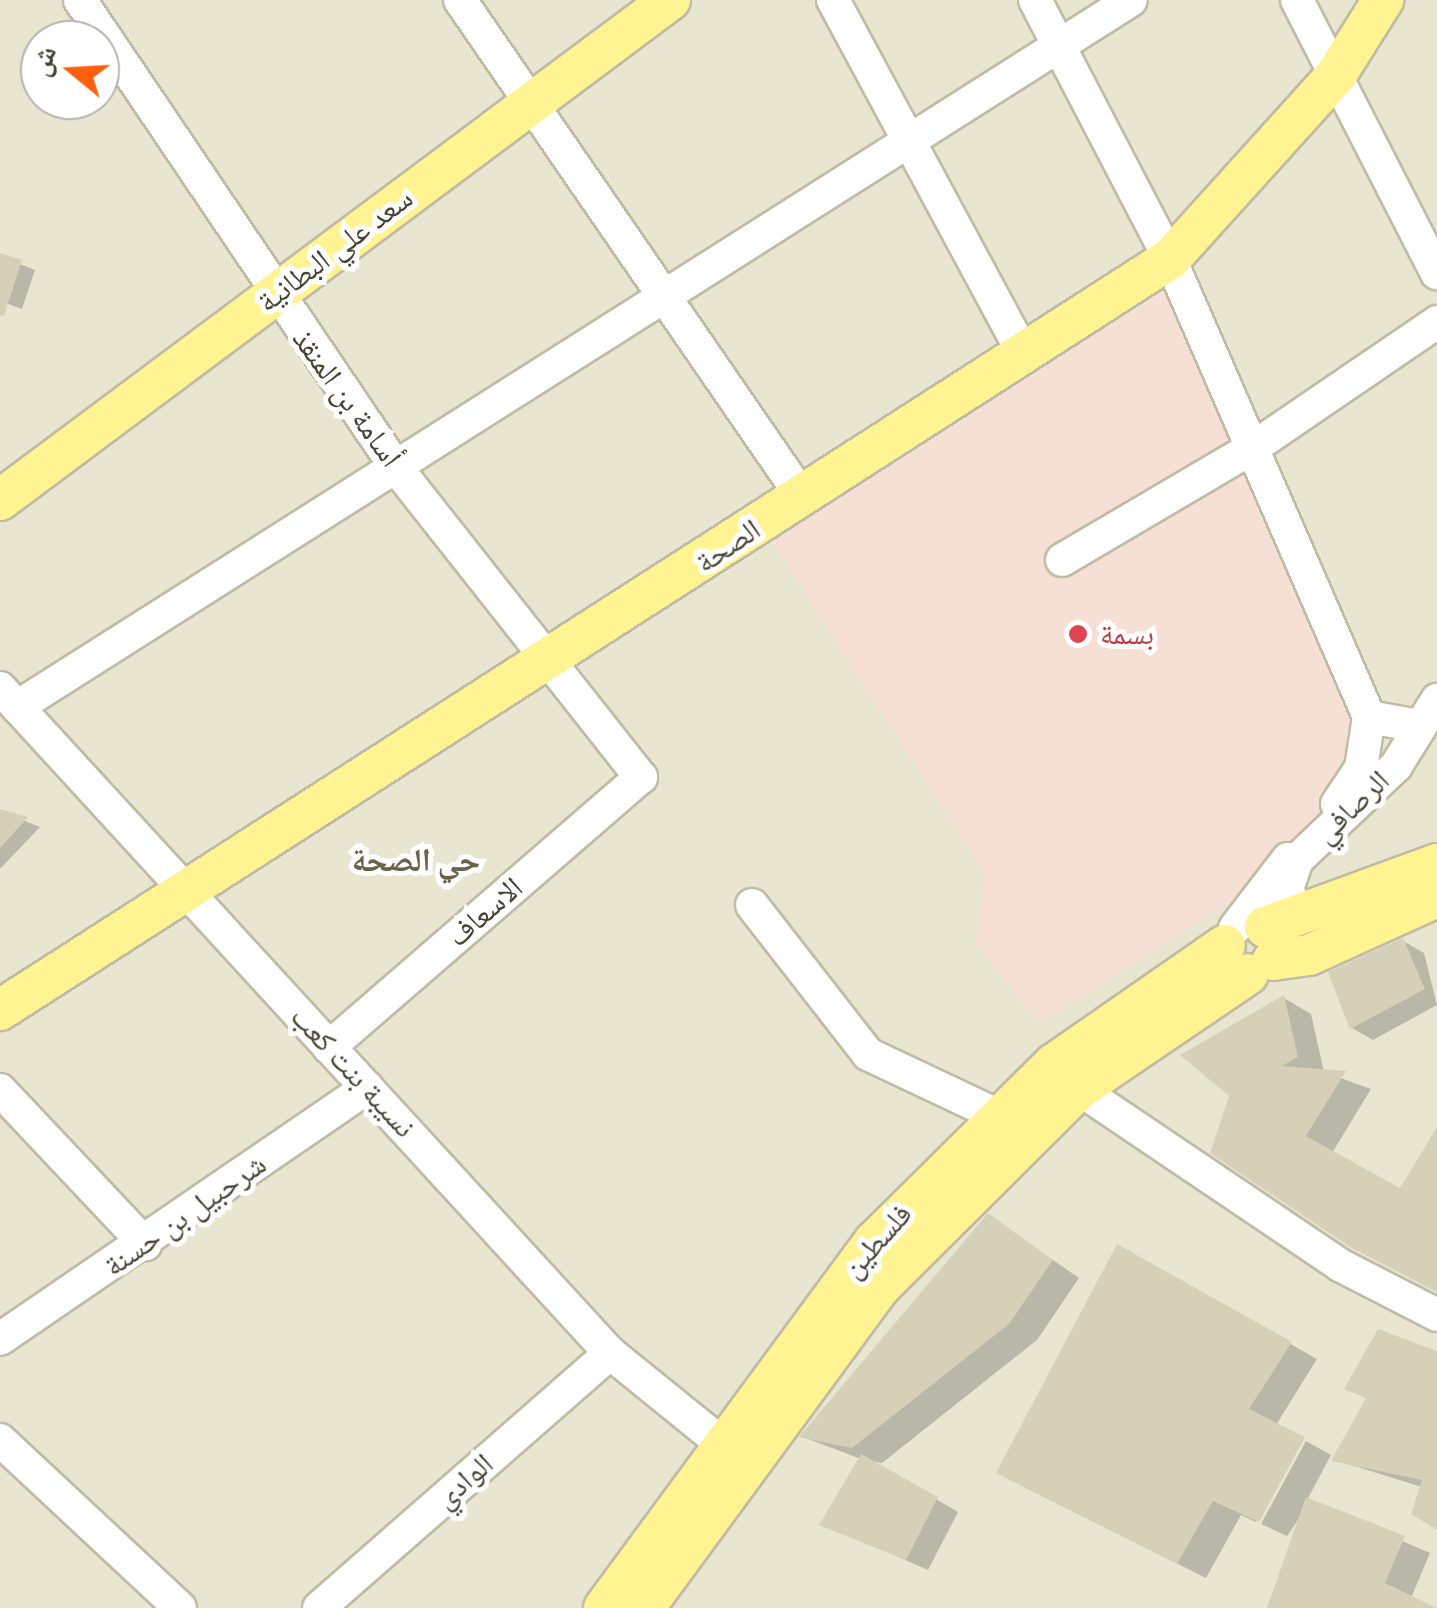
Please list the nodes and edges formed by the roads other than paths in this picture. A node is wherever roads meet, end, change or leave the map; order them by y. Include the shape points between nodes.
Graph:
1 (80, 0) edge
2 (460, 0) edge
3 (670, 0) edge
4 (834, 0) edge
5 (1034, 0) edge
6 (1131, 0) edge
7 (1298, 0) edge
8 (1382, 0) edge
9 (1058, 46) junction
10 (1336, 75) junction
11 (529, 99) junction
12 (907, 150) junction
13 (1170, 258) junction
14 (1437, 273) edge
15 (274, 296) junction
16 (664, 301) junction
17 (1437, 322) edge
18 (1024, 354) junction
19 (1254, 447) junction
20 (395, 466) junction
21 (801, 495) junction
22 (0, 500) edge
23 (1062, 560) dead end
24 (547, 663) junction
25 (9, 697) edge
26 (1428, 713) edge
27 (1369, 716) junction
28 (640, 777) joint
29 (1437, 864) edge
30 (183, 888) junction
31 (1437, 897) edge
32 (752, 905) dead end
33 (1257, 942) junction
34 (0, 1010) edge
35 (329, 1047) junction
36 (367, 1088) junction
37 (0, 1090) edge
38 (1079, 1090) junction
39 (995, 1114) junction
40 (145, 1244) junction
41 (1437, 1315) edge
42 (0, 1339) edge
43 (610, 1354) junction
44 (0, 1440) edge
45 (720, 1442) junction
46 (180, 1608) edge
47 (319, 1608) edge
48 (604, 1608) edge
49 (644, 1608) edge

1 - 15 street, أسامة بن المنقذ
2 - 11 street
3 - 11 main road, سعد علي البطانية
4 - 12 street
5 - 9 street
6 - 9 street
7 - 10 street
8 - 10 main road, الصحة
9 - 12 street
9 - 13 street
10 - 13 main road, الصحة
10 - 14 street
11 - 15 main road, سعد علي البطانية
11 - 16 street
12 - 16 street
12 - 18 street
13 - 18 main road, الصحة
13 - 19 street
15 - 20 street, أسامة بن المنقذ
15 - 22 main road, سعد علي البطانية
16 - 20 street
16 - 21 street
17 - 19 street
18 - 21 main road, الصحة
19 - 23 street
19 - 27 street
20 - 24 street, أسامة بن المنقذ
20 - 25 street
21 - 24 main road, الصحة
24 - 28 street, أسامة بن المنقذ
24 - 30 main road, الصحة
25 - 30 street, نسيبة بنت كعب
26 - 27 street
26 - 33 street, الرصافي via 1396,766 1297,860
27 - 33 street, الرصافي via 1355,782
28 - 35 street, الاسعاف
29 - 33 main road, فلسطين
30 - 34 main road, الصحة
30 - 35 street, نسيبة بنت كعب
31 - 33 main road, فلسطين via 1308,955
32 - 39 street via 868,1054
33 - 38 main road, فلسطين
33 - 39 main road, فلسطين
35 - 36 street, نسيبة بنت كعب
36 - 40 street, شرحبيل بن حسنة
36 - 43 street, نسيبة بنت كعب
37 - 40 street
38 - 41 street via 1340,1265
38 - 49 main road, فلسطين via 880,1287
39 - 45 main road, فلسطين via 836,1287
40 - 42 street, شرحبيل بن حسنة
43 - 45 street, نسيبة بنت كعب
43 - 47 street, الوادي
44 - 46 street
45 - 48 main road, فلسطين

